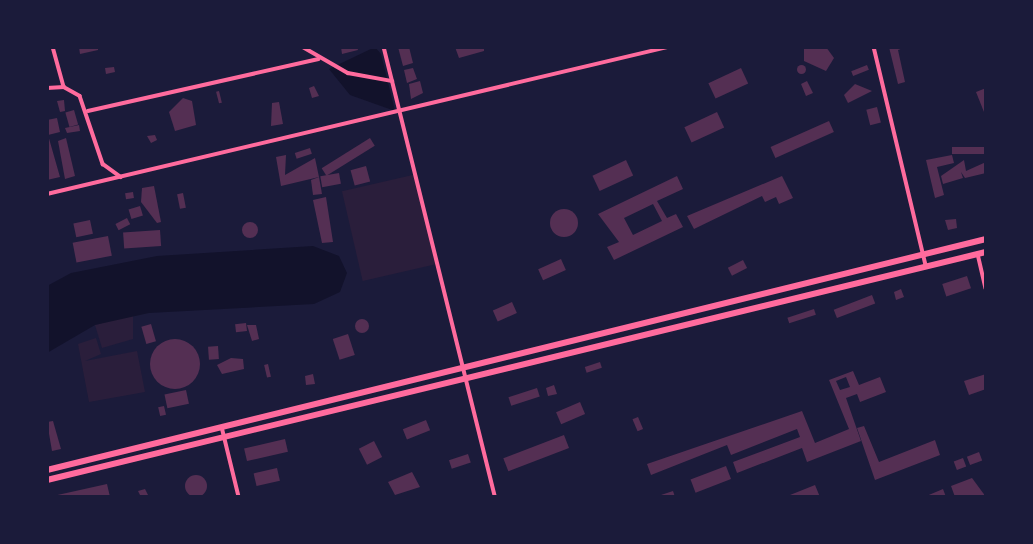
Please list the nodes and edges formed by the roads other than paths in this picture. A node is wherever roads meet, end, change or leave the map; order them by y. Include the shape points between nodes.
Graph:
1 (53, 47) edge
2 (303, 47) edge
3 (384, 47) edge
4 (668, 47) edge
5 (874, 47) edge
6 (318, 59) junction
7 (392, 81) junction
8 (64, 87) junction
9 (47, 88) edge
10 (88, 111) junction
11 (400, 114) junction
12 (121, 177) junction
13 (47, 194) edge
14 (986, 239) edge
15 (986, 252) edge
16 (923, 254) junction
17 (978, 254) junction
18 (926, 266) junction
19 (986, 288) edge
20 (767, 294) junction
21 (770, 304) junction
22 (463, 368) junction
23 (466, 379) junction
24 (222, 427) junction
25 (225, 437) junction
26 (47, 470) edge
27 (47, 480) edge
28 (239, 497) edge
29 (495, 497) edge

1 - 8 street
2 - 6 street
3 - 7 street
4 - 11 street
5 - 16 street
6 - 7 street
6 - 10 street
7 - 11 street
8 - 9 street
8 - 10 street
10 - 12 street via 103,164
11 - 12 street
11 - 22 street
12 - 13 street
14 - 16 main road
15 - 17 main road
16 - 18 street
16 - 20 main road
17 - 18 main road
17 - 19 street
18 - 21 main road
20 - 21 main road
20 - 22 main road
21 - 23 main road
22 - 23 street
22 - 24 main road
23 - 25 main road
23 - 29 street
24 - 25 street
24 - 26 main road
25 - 27 main road
25 - 28 street

